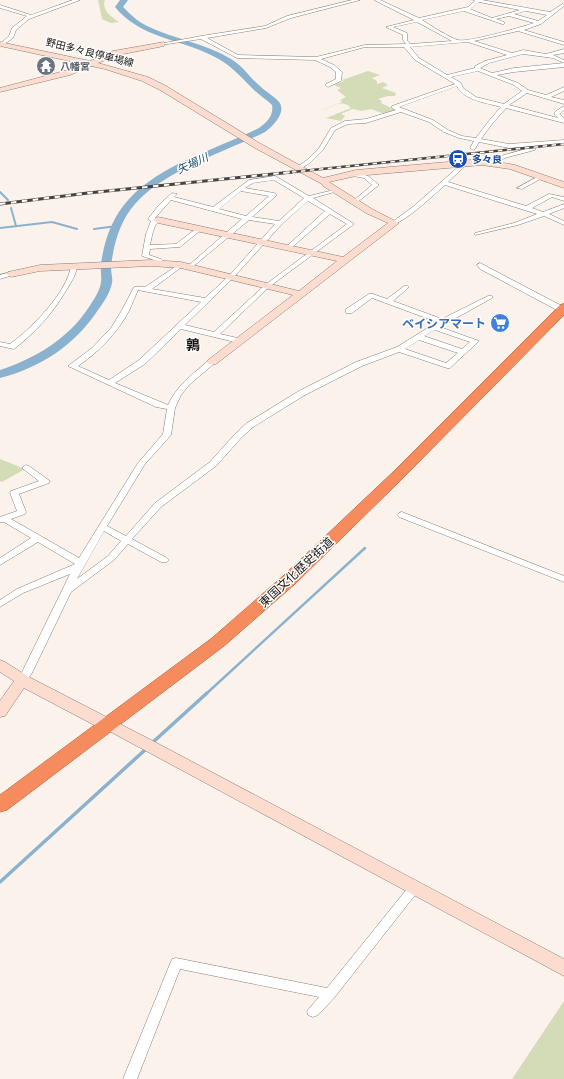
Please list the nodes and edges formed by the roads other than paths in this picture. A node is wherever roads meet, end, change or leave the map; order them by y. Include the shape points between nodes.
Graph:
1 (78, 0) edge
2 (358, 0) edge
3 (376, 0) edge
4 (477, 0) edge
5 (564, 4) edge
6 (0, 6) edge
7 (464, 9) junction
8 (525, 9) junction
9 (508, 14) junction
10 (551, 14) junction
11 (30, 16) junction
12 (492, 19) junction
13 (418, 20) junction
14 (502, 22) dead end
15 (539, 23) junction
16 (518, 30) junction
17 (199, 37) junction
18 (456, 41) junction
19 (468, 41) junction
20 (161, 44) joint
21 (564, 44) edge
22 (1, 45) edge
23 (407, 46) junction
24 (564, 51) edge
25 (513, 55) junction
26 (545, 55) junction
27 (316, 59) junction
28 (93, 64) junction
29 (564, 64) edge
30 (478, 69) junction
31 (494, 74) junction
32 (447, 76) junction
33 (459, 84) junction
34 (328, 85) dead end
35 (564, 89) edge
36 (0, 90) edge
37 (526, 91) junction
38 (546, 97) junction
39 (564, 102) edge
40 (503, 106) junction
41 (564, 108) edge
42 (401, 110) junction
43 (564, 121) edge
44 (478, 140) junction
45 (564, 142) edge
46 (564, 145) edge
47 (473, 148) dead end
48 (487, 163) junction
49 (460, 164) junction
50 (299, 168) junction
51 (353, 173) junction
52 (541, 177) junction
53 (443, 182) junction
54 (326, 184) dead end
55 (287, 185) junction
56 (564, 185) edge
57 (520, 188) dead end
58 (240, 189) junction
59 (336, 190) junction
60 (176, 193) dead end
61 (274, 195) junction
62 (170, 198) junction
63 (308, 198) junction
64 (564, 199) edge
65 (355, 202) junction
66 (564, 206) edge
67 (526, 209) junction
68 (215, 210) junction
69 (329, 211) junction
70 (544, 214) junction
71 (247, 218) junction
72 (156, 220) junction
73 (280, 223) junction
74 (394, 224) junction
75 (564, 224) edge
76 (199, 229) junction
77 (477, 234) dead end
78 (228, 235) junction
79 (263, 242) junction
80 (147, 247) junction
81 (288, 248) junction
82 (312, 253) junction
83 (344, 260) junction
84 (162, 263) junction
85 (480, 265) dead end
86 (77, 266) junction
87 (186, 266) junction
88 (11, 274) joint
89 (0, 277) edge
90 (230, 277) junction
91 (267, 286) junction
92 (406, 288) dead end
93 (147, 289) junction
94 (300, 294) junction
95 (490, 297) dead end
96 (207, 301) junction
97 (388, 301) junction
98 (564, 308) edge
99 (349, 311) dead end
100 (443, 322) junction
101 (180, 326) junction
102 (434, 327) junction
103 (215, 335) junction
104 (419, 337) junction
105 (239, 341) junction
106 (0, 344) edge
107 (398, 349) junction
108 (463, 352) junction
109 (212, 362) joint
110 (111, 382) junction
111 (171, 408) junction
112 (26, 468) dead end
113 (402, 515) dead end
114 (2, 520) edge
115 (103, 527) junction
116 (37, 538) junction
117 (127, 539) junction
118 (164, 560) dead end
119 (0, 562) edge
120 (80, 565) junction
121 (564, 579) edge
122 (68, 590) junction
123 (0, 604) edge
124 (0, 665) edge
125 (22, 680) junction
126 (0, 712) edge
127 (107, 725) junction
128 (0, 804) edge
129 (415, 887) junction
130 (564, 968) edge
131 (330, 994) junction
132 (313, 1011) dead end
133 (130, 1079) edge

1 - 11 street
2 - 17 street via 289,17 266,27
3 - 13 street
4 - 7 street via 470,8
4 - 8 street
5 - 10 street
6 - 11 street
7 - 12 street
7 - 13 street
8 - 9 street
8 - 10 street
9 - 12 street
9 - 15 street
10 - 15 street
11 - 22 street via 14,29 11,37
12 - 14 street
13 - 18 street
13 - 23 street via 388,26 405,34
15 - 16 street
16 - 19 street
16 - 21 street
17 - 20 street
17 - 27 street via 237,56
18 - 19 street
18 - 23 street
19 - 25 street
20 - 28 street via 116,53
22 - 28 street, 野田多々良停車場線
23 - 27 street via 365,46
23 - 32 street via 418,60
24 - 26 street
25 - 26 street via 524,52
25 - 30 street via 478,66
26 - 29 street
27 - 34 street via 339,72 339,80
28 - 36 street via 51,78
28 - 50 street, 野田多々良停車場線 via 152,82
29 - 31 street
30 - 31 street
30 - 32 street
31 - 37 street
32 - 33 street
33 - 40 street via 461,89 474,98
33 - 42 street via 394,106
35 - 38 street
37 - 38 street
37 - 40 street
38 - 39 street
40 - 43 street
40 - 44 street
41 - 43 street via 557,114
42 - 44 street via 431,121 457,136
42 - 50 street via 366,121 347,122 333,129 321,149
44 - 45 street via 509,146
44 - 47 street
46 - 48 street via 520,152
48 - 49 street
48 - 52 street via 512,167
49 - 51 street
49 - 53 street via 460,168
50 - 51 street via 322,181
51 - 65 street via 366,177 376,185
52 - 56 street
52 - 57 street
53 - 67 street
53 - 74 street
54 - 59 street
55 - 58 street via 273,178 251,181
55 - 61 street
55 - 63 street
58 - 61 street
58 - 68 street
59 - 63 street
59 - 65 street
60 - 62 street
61 - 71 street
62 - 68 street
62 - 72 street via 151,219
63 - 69 street
63 - 73 street
64 - 67 street via 551,195
65 - 74 street
66 - 70 street
67 - 70 street
68 - 71 street
69 - 81 street
69 - 82 street via 351,224
70 - 75 street
70 - 77 street
71 - 73 street
71 - 78 street
72 - 76 street
72 - 80 street via 149,234
73 - 79 street
74 - 83 street
76 - 78 street
76 - 80 street via 178,246
78 - 79 street
78 - 87 street
79 - 81 street
79 - 90 street
80 - 84 street via 145,256
81 - 82 street
82 - 83 street
82 - 91 street
83 - 94 street
84 - 86 street
84 - 87 street
85 - 98 street
86 - 88 street via 40,268
86 - 106 street via 41,323 11,347
87 - 90 street
87 - 93 street
88 - 89 street
90 - 91 street
90 - 96 street
91 - 94 street
91 - 103 street
92 - 97 street
93 - 96 street
93 - 110 street via 136,288 124,313 106,338 92,353 72,366
94 - 105 street
95 - 100 street
96 - 101 street
97 - 99 street via 371,295
97 - 100 street
98 - 127 highway, 東国文化歴史街道 via 302,568 218,642
100 - 102 street
101 - 103 street
101 - 110 street via 142,362
102 - 104 street
102 - 108 street via 476,341
103 - 105 street
104 - 107 street
104 - 108 street
105 - 109 street
107 - 108 street via 447,366
107 - 117 street via 359,364 302,393 250,425 213,464 158,505
109 - 111 street via 186,383 177,394
110 - 111 street
111 - 115 street via 167,435 142,463
112 - 114 street via 46,481 14,493 22,512
113 - 121 street
114 - 116 street
115 - 117 street
115 - 120 street
116 - 119 street
116 - 120 street
117 - 118 street
117 - 122 street via 111,558
120 - 122 street
120 - 123 street via 20,591
122 - 125 street
124 - 125 street
125 - 126 street
125 - 127 street
127 - 128 highway, 東国文化歴史街道
127 - 129 street
129 - 130 street
129 - 131 street
131 - 132 street
131 - 133 street via 176,963

